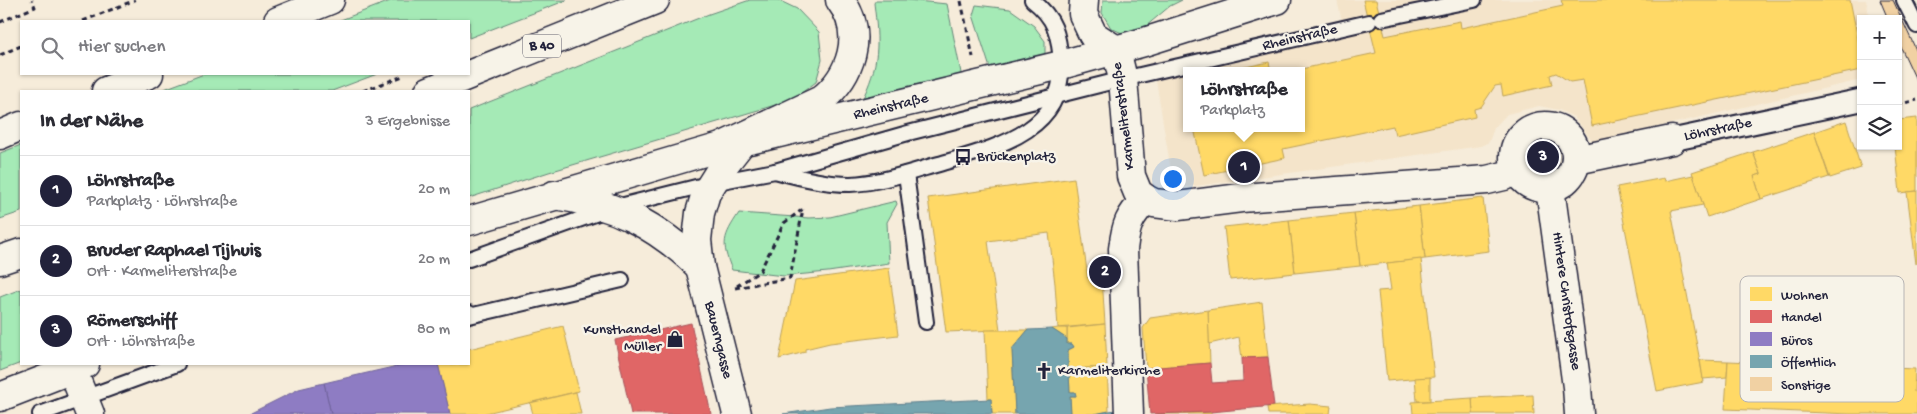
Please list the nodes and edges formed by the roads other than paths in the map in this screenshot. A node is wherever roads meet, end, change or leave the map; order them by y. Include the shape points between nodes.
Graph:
1 (330, 0) edge
2 (655, 0) edge
3 (840, 0) edge
4 (1032, 0) edge
5 (1084, 0) edge
6 (1277, 0) edge
7 (1474, 0) edge
8 (1904, 0) edge
9 (280, 20) edge
10 (1917, 26) edge
11 (1116, 50) junction
12 (1061, 65) junction
13 (470, 74) edge
14 (146, 75) edge
15 (469, 75) edge
16 (1123, 79) junction
17 (109, 90) edge
18 (431, 90) edge
19 (1056, 97) junction
20 (1857, 101) edge
21 (20, 126) edge
22 (0, 134) edge
23 (1672, 140) joint
24 (732, 145) junction
25 (1576, 160) junction
26 (1516, 170) junction
27 (775, 171) junction
28 (906, 174) junction
29 (712, 183) junction
30 (1550, 188) junction
31 (554, 195) junction
32 (1146, 199) junction
33 (612, 208) junction
34 (470, 221) edge
35 (20, 253) edge
36 (470, 259) edge
37 (0, 260) edge
38 (700, 267) junction
39 (622, 280) dead end
40 (470, 316) edge
41 (926, 322) dead end
42 (175, 365) edge
43 (79, 366) edge
44 (0, 397) edge
45 (87, 406) edge
46 (40, 414) edge
47 (736, 414) edge
48 (1129, 414) edge
49 (1579, 414) edge

1 - 9 street
2 - 13 street, B 40
3 - 24 street, Rheinstraße via 850,19 853,49 850,64 833,91 807,108
4 - 12 lane, Rheinstraße via 1047,13 1052,24 1058,39
5 - 11 street, Karmeliterstraße via 1083,14 1093,35
6 - 11 street, Rheinstraße
7 - 16 lane, Rheinstraße
8 - 10 lane
11 - 12 street, Rheinstraße
11 - 16 street, Karmeliterstraße
12 - 19 lane, Rheinstraße
12 - 24 street, Rheinstraße
14 - 17 street
15 - 18 street, B 40
16 - 19 lane, Rheinstraße
16 - 32 street, Karmeliterstraße via 1131,176 1138,194
19 - 27 lane, Rheinstraße via 908,133
19 - 28 lane, Rheinstraße via 1035,125 1016,138
20 - 23 street, Löhrstraße
21 - 22 street
23 - 25 street, Löhrstraße
24 - 29 street, Bauerngasse
24 - 31 street, Rheinstraße
25 - 26 street via 1573,145 1564,133 1545,126 1525,133 1518,141 1514,150
25 - 30 street via 1568,178
26 - 30 street via 1530,185
26 - 32 street via 1487,180 1242,198 1178,206
27 - 28 lane, Rheinstraße via 805,179 852,184
27 - 29 lane, Rheinstraße
28 - 41 lane
29 - 33 lane, Rheinstraße
29 - 38 street, Bauerngasse via 700,213 697,240
30 - 49 street, Hintere Christofsgasse
31 - 33 street
31 - 34 street, Rheinstraße
32 - 48 street via 1125,227 1123,249
33 - 36 lane, Rheinstraße
33 - 38 street via 662,235
35 - 37 street
38 - 47 street, Bauerngasse
39 - 40 lane
42 - 45 lane
43 - 44 street
43 - 45 street
45 - 46 lane

